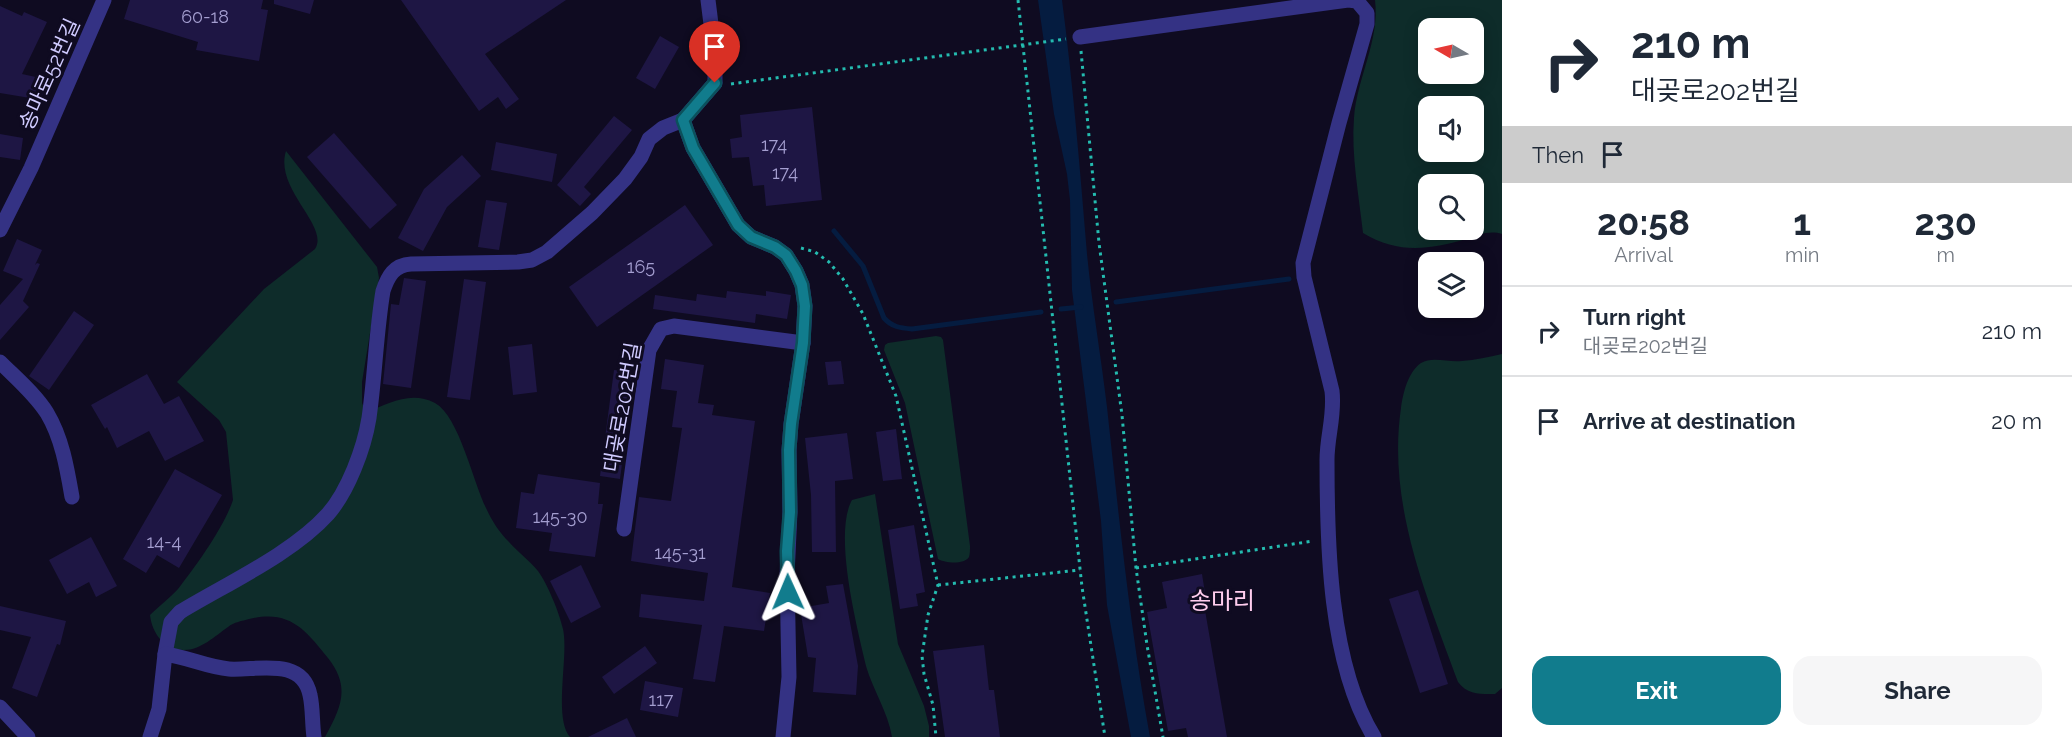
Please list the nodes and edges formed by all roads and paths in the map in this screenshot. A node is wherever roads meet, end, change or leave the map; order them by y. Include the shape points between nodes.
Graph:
1 (104, 0) edge
2 (708, 0) edge
3 (1018, 0) edge
4 (1080, 38) junction
5 (1023, 44) junction
6 (715, 83) junction
7 (683, 120) junction
8 (0, 230) edge
9 (775, 247) junction
10 (803, 343) junction
11 (0, 362) edge
12 (72, 497) dead end
13 (624, 529) dead end
14 (1330, 538) junction
15 (1136, 568) junction
16 (1080, 570) junction
17 (938, 585) junction
18 (165, 654) junction
19 (0, 706) edge
20 (28, 737) edge
21 (150, 737) edge
22 (314, 737) edge
23 (783, 737) edge
24 (936, 737) edge
25 (1105, 737) edge
26 (1163, 737) edge
27 (1374, 737) edge

1 - 8 street, 송마로52번길
2 - 6 street
3 - 5 path
4 - 5 path
4 - 14 street via 1348,0 1357,1 1367,13 1303,263 1334,403 1327,450
4 - 15 path
5 - 6 path via 737,84
5 - 16 path
6 - 7 street
7 - 9 street via 693,148 738,225 751,237
7 - 18 street via 663,128 650,139 625,179 547,252 518,262 402,265 387,279 378,322 369,418 341,497 327,515 284,550 180,612 171,622
9 - 10 street via 786,255 802,285
9 - 17 path via 801,248 829,262 863,314 896,396
10 - 13 street, 대곶로202번길 via 674,326 661,328 649,350
10 - 23 street via 791,424 789,677
11 - 12 street via 36,398 51,420 62,448
14 - 15 path
14 - 27 street via 1342,650 1359,708
15 - 26 path
16 - 17 path
16 - 25 path
17 - 24 path via 928,615 922,656
18 - 21 street via 159,709
18 - 22 street via 216,668 284,668 296,673 310,693
19 - 20 street

